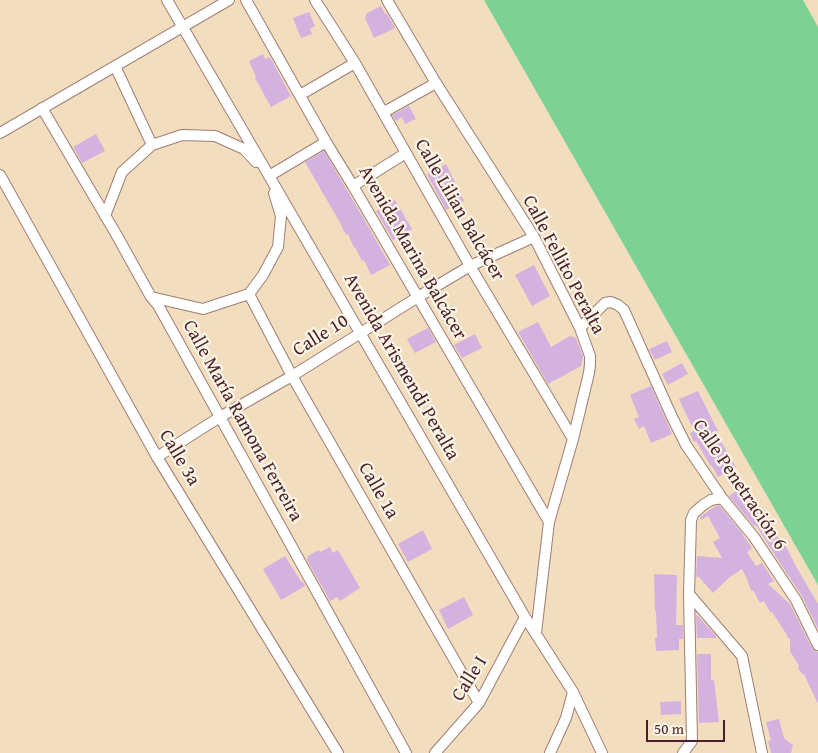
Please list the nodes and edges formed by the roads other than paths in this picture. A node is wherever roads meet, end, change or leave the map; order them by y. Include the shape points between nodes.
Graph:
1 (167, 0) edge
2 (230, 0) edge
3 (246, 0) edge
4 (315, 0) edge
5 (387, 0) edge
6 (183, 27) junction
7 (355, 63) junction
8 (115, 66) junction
9 (436, 83) junction
10 (300, 95) junction
11 (42, 108) junction
12 (384, 112) junction
13 (0, 133) edge
14 (326, 142) junction
15 (152, 145) junction
16 (406, 153) junction
17 (0, 175) edge
18 (269, 176) junction
19 (353, 186) junction
20 (105, 216) junction
21 (534, 237) junction
22 (470, 266) junction
23 (249, 294) junction
24 (151, 297) junction
25 (418, 297) junction
26 (580, 328) junction
27 (361, 332) junction
28 (292, 376) junction
29 (220, 417) junction
30 (573, 439) junction
31 (157, 458) junction
32 (722, 498) junction
33 (549, 522) junction
34 (688, 594) junction
35 (526, 617) junction
36 (536, 633) junction
37 (818, 645) edge
38 (573, 692) junction
39 (479, 703) junction
40 (338, 753) edge
41 (406, 753) edge
42 (435, 753) edge
43 (550, 753) edge
44 (602, 753) edge
45 (683, 753) edge
46 (762, 753) edge

1 - 6 street, Avenida Arismendi Peralta
2 - 6 street
3 - 10 street, Avenida Marina Balcácer
4 - 7 street, Calle Lilian Balcácer
5 - 9 street, Calle Fellito Peralta
6 - 8 street
6 - 18 street, Avenida Arismendi Peralta
7 - 10 street
7 - 12 street, Calle Lilian Balcácer
8 - 11 street
8 - 15 street
9 - 12 street
9 - 21 street, Calle Fellito Peralta
10 - 14 street, Avenida Marina Balcácer
11 - 13 street
11 - 20 street, Calle María Ramona Ferreira
12 - 16 street, Calle Lilian Balcácer
14 - 18 street
14 - 19 street, Avenida Marina Balcácer
15 - 18 street via 182,135 215,136 244,149
15 - 20 street via 122,172
16 - 19 street
16 - 22 street, Calle Lilian Balcácer
17 - 31 street, Calle 3a
18 - 23 street via 282,216 278,247
18 - 27 street, Avenida Arismendi Peralta
19 - 25 street, Avenida Marina Balcácer
20 - 24 street, Calle María Ramona Ferreira
21 - 22 street, Calle 10
21 - 26 street, Calle Fellito Peralta
22 - 25 street, Calle 10
22 - 30 street, Calle Lilian Balcácer
23 - 24 street via 203,309
23 - 28 street, Calle 1a
24 - 29 street, Calle María Ramona Ferreira
25 - 27 street, Calle 10
25 - 33 street, Avenida Marina Balcácer
26 - 30 street, Calle Fellito Peralta via 590,364
26 - 32 street, Calle Penetración 6 via 606,303 611,302 624,310 686,445
27 - 28 street, Calle 10
27 - 35 street, Avenida Arismendi Peralta
28 - 29 street, Calle 10
28 - 39 street, Calle 1a
29 - 31 street, Calle 10
29 - 41 street, Calle María Ramona Ferreira
30 - 33 street, Calle Fellito Peralta
31 - 40 street, Calle 3a
32 - 34 street via 703,505 691,520
32 - 37 street, Calle Penetración 6 via 754,537 796,600
33 - 36 street, Calle Fellito Peralta
34 - 45 street via 692,741
34 - 46 street via 742,656
35 - 36 street, Avenida Arismendi Peralta
35 - 39 street, Calle I
36 - 38 street, Avenida Arismendi Peralta
38 - 43 street via 566,718
38 - 44 street, Avenida Arismendi Peralta
39 - 42 street, Calle I

